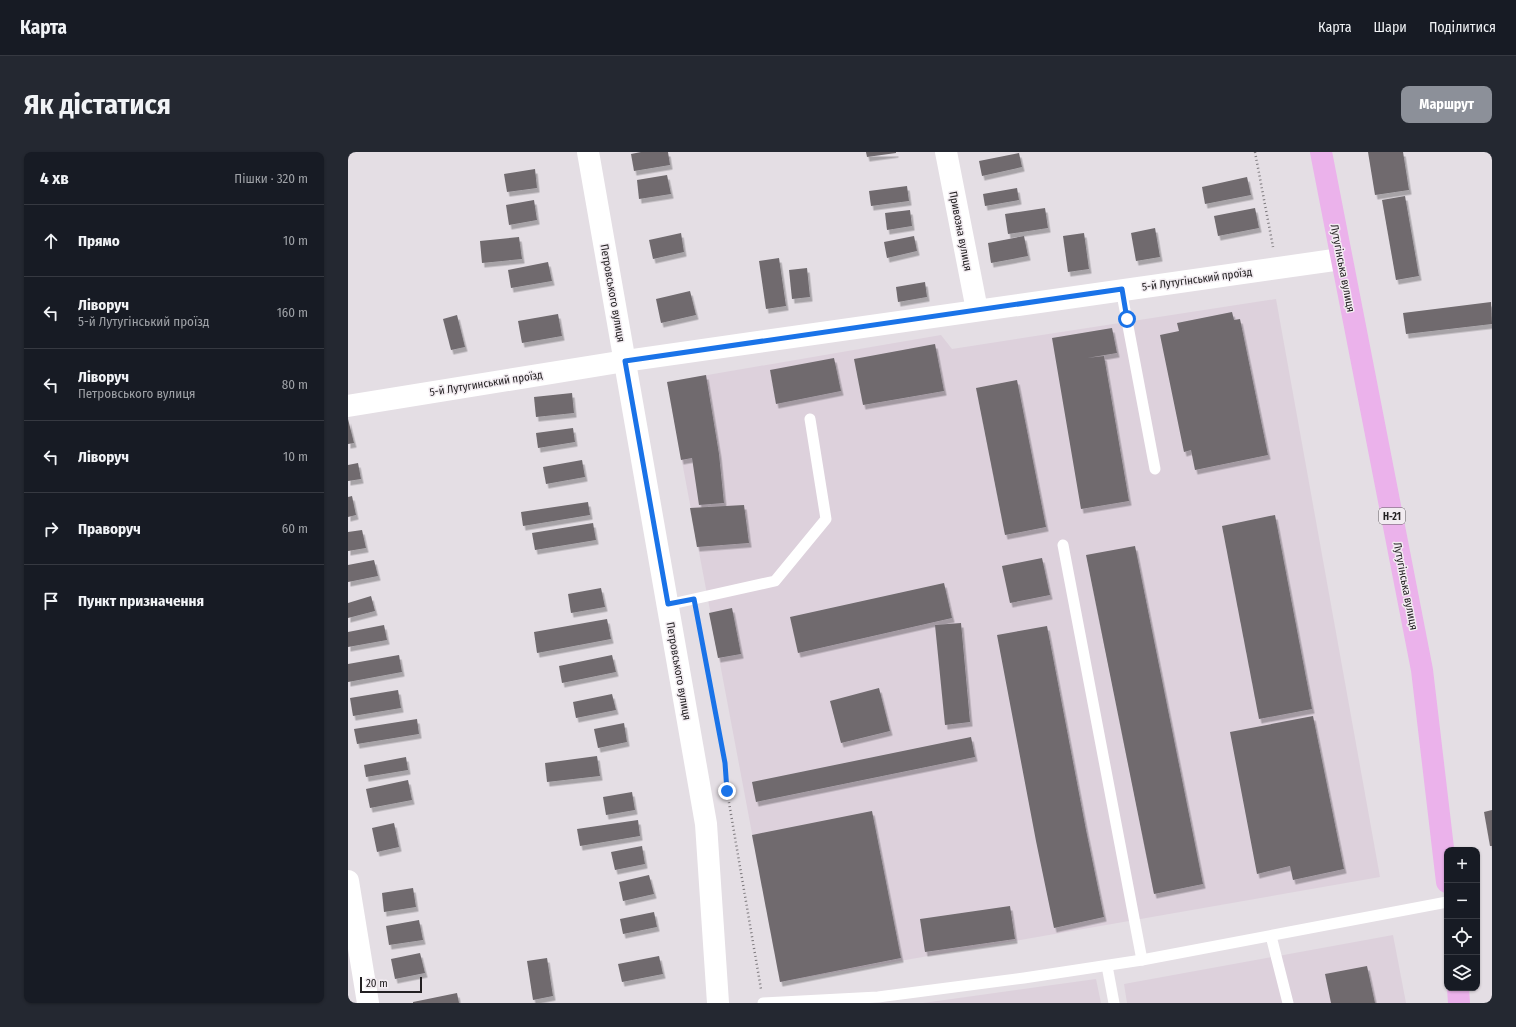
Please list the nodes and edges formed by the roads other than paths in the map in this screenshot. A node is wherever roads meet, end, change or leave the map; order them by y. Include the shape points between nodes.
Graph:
1 (588, 152) edge
2 (946, 152) edge
3 (1321, 152) edge
4 (1341, 258) junction
5 (1122, 289) junction
6 (977, 310) junction
7 (625, 361) junction
8 (348, 406) edge
9 (810, 419) dead end
10 (1155, 469) dead end
11 (1063, 545) dead end
12 (668, 604) junction
13 (1444, 857) edge
14 (348, 881) edge
15 (1444, 903) edge
16 (1271, 936) junction
17 (1142, 960) junction
18 (1107, 966) junction
19 (1458, 991) edge
20 (889, 999) edge
21 (368, 1003) edge
22 (718, 1003) edge
23 (763, 1003) edge
24 (1114, 1003) edge
25 (1288, 1003) edge
26 (1459, 1003) edge

1 - 7 street, Петровського вулиця
2 - 6 street, Привозна вулиця
3 - 4 main road, Лутугінська вулиця / Н-21
4 - 5 street, 5-й Лутугінський проїзд
4 - 13 main road, Лутугінська вулиця / Н-21 via 1422,670
5 - 6 street, 5-й Лутугінський проїзд
5 - 10 lane
6 - 7 street, 5-й Лутугінський проїзд
7 - 8 street, 5-й Лутугинський проїзд
7 - 12 street, Петровського вулиця
9 - 12 lane via 826,519 775,581
11 - 17 lane
12 - 22 street, Петровського вулиця via 706,824
14 - 21 street
15 - 16 lane
16 - 17 lane
16 - 25 lane
17 - 18 lane
18 - 20 lane
18 - 24 lane
19 - 26 main road
20 - 23 lane

